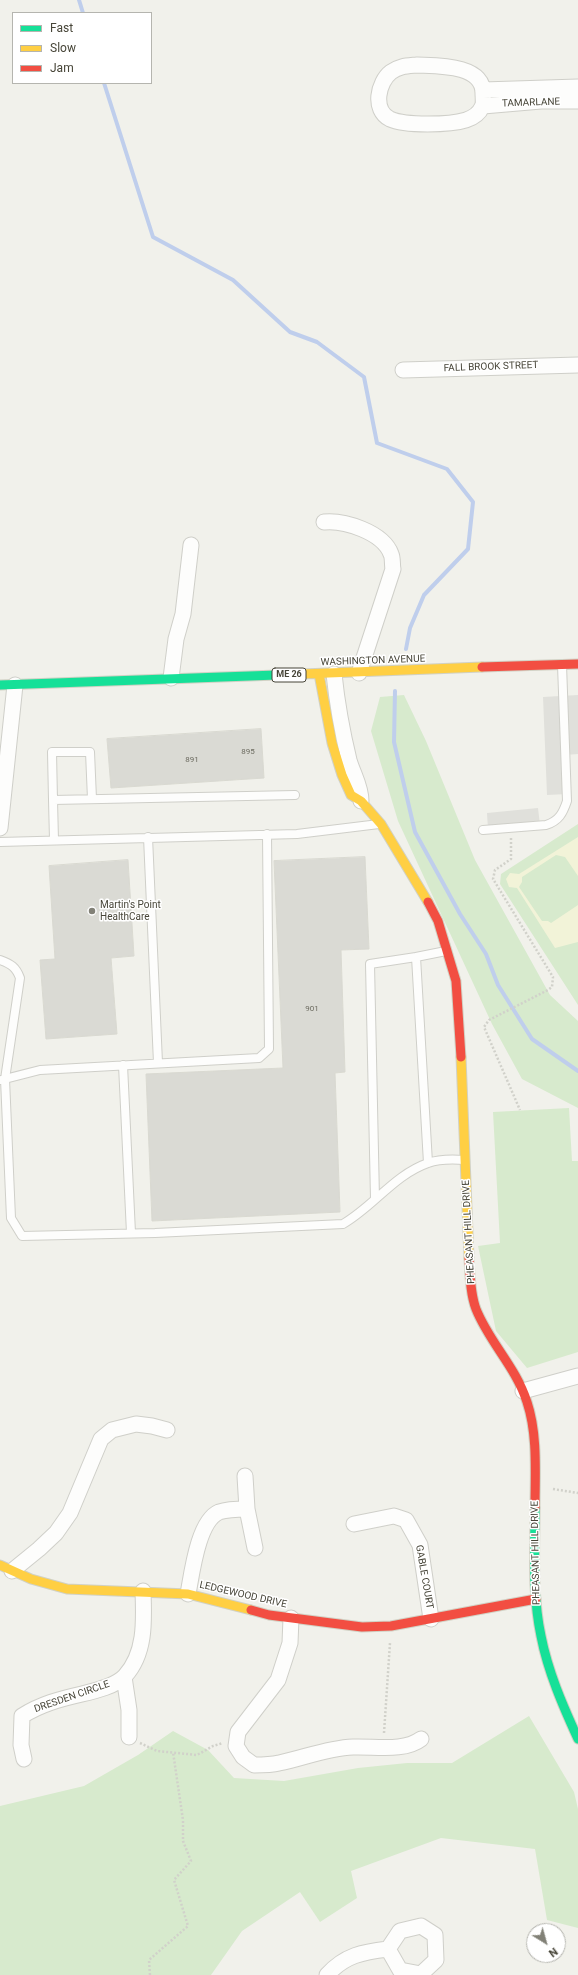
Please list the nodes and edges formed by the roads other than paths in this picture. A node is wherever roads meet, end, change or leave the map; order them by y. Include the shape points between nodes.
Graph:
1 (578, 87) edge
2 (483, 90) junction
3 (578, 101) edge
4 (483, 106) junction
5 (578, 365) edge
6 (403, 370) dead end
7 (324, 522) dead end
8 (191, 545) dead end
9 (562, 664) junction
10 (578, 664) edge
11 (359, 673) junction
12 (327, 674) junction
13 (171, 678) junction
14 (7, 685) edge
15 (295, 796) dead end
16 (92, 799) junction
17 (53, 800) junction
18 (361, 801) joint
19 (381, 824) junction
20 (0, 828) edge
21 (483, 830) dead end
22 (268, 834) junction
23 (148, 837) junction
24 (54, 840) junction
25 (0, 842) edge
26 (448, 950) junction
27 (416, 957) junction
28 (0, 960) edge
29 (158, 1063) junction
30 (123, 1066) junction
31 (3, 1079) edge
32 (465, 1160) junction
33 (428, 1163) junction
34 (375, 1199) junction
35 (131, 1233) junction
36 (578, 1376) edge
37 (523, 1391) junction
38 (168, 1430) dead end
39 (245, 1476) dead end
40 (247, 1509) junction
41 (354, 1524) dead end
42 (255, 1548) dead end
43 (3, 1567) edge
44 (143, 1591) junction
45 (188, 1594) junction
46 (536, 1599) junction
47 (290, 1618) junction
48 (431, 1620) junction
49 (124, 1677) junction
50 (129, 1737) road end
51 (421, 1739) dead end
52 (578, 1739) edge
53 (24, 1759) dead end
54 (388, 1949) dead end
55 (327, 1975) edge

1 - 2 street, TAMARLANE
2 - 4 street
2 - 4 street via 480,81 469,72 417,65 400,67 390,73 378,94 381,108 389,118 404,122 466,120 478,114
3 - 4 street, TAMARLANE
5 - 6 street, FALL BROOK STREET
7 - 11 street via 334,521 360,528 381,540 392,554 393,569
8 - 13 street via 184,608 176,639
9 - 10 street, WASHINGTON AVENUE / ME 26
9 - 11 street, WASHINGTON AVENUE / ME 26
9 - 21 lane via 567,801 564,811 546,825
11 - 12 street, WASHINGTON AVENUE / ME 26
12 - 13 street, WASHINGTON AVENUE / ME 26
12 - 18 street, PHEASANT HILL DRIVE via 350,763 361,790
13 - 14 street, WASHINGTON AVENUE / ME 26
14 - 20 street
15 - 16 lane
16 - 17 lane
16 - 17 lane via 90,752 52,752
17 - 24 lane
18 - 19 street, PHEASANT HILL DRIVE
19 - 22 lane via 297,834
19 - 26 street, PHEASANT HILL DRIVE via 423,891 438,921
22 - 23 lane
22 - 29 lane via 269,1049 259,1058
23 - 24 lane
23 - 29 lane
24 - 25 lane
26 - 27 lane
26 - 32 street, PHEASANT HILL DRIVE via 456,981 459,1011
27 - 33 lane
27 - 34 lane via 370,964
28 - 31 lane via 12,965 20,978
29 - 30 lane
30 - 31 lane via 40,1070
30 - 35 lane
31 - 35 lane via 11,1218 22,1236
32 - 33 lane via 447,1159
32 - 37 street, PHEASANT HILL DRIVE via 470,1277 476,1308
33 - 34 lane via 404,1175
34 - 35 lane via 358,1215 343,1224
36 - 37 street
37 - 46 street, PHEASANT HILL DRIVE via 530,1416 535,1489
38 - 43 street via 136,1424 112,1430 101,1439 70,1513 56,1532 30,1556
39 - 40 street
40 - 42 street
40 - 45 street via 218,1512 208,1522 201,1534
41 - 48 street, GABLE COURT via 394,1516 406,1520 420,1545
43 - 44 street, LEDGEWOOD DRIVE via 30,1579 67,1589
44 - 45 street, LEDGEWOOD DRIVE
44 - 49 street via 143,1633 140,1647
45 - 47 street, LEDGEWOOD DRIVE
46 - 48 street, LEDGEWOOD DRIVE
46 - 52 street, PHEASANT HILL DRIVE via 548,1670
47 - 48 street, LEDGEWOOD DRIVE via 362,1627
47 - 51 street via 290,1643 278,1680 238,1732 236,1746 243,1757 254,1765 278,1764 326,1750 413,1745
49 - 50 street via 129,1710
49 - 53 street, DRESDEN CIRCLE via 98,1690 37,1706 22,1716 21,1745
54 - 55 street via 363,1952 337,1964

